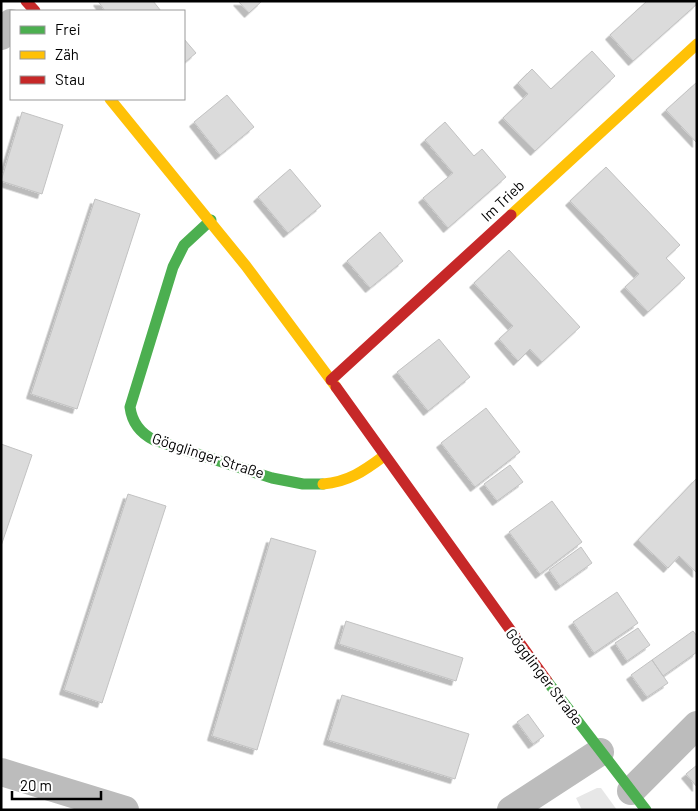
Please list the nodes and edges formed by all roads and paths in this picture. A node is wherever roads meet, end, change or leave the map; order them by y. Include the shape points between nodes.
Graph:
1 (10, 26) edge
2 (1, 36) edge
3 (697, 44) edge
4 (111, 100) edge
5 (210, 220) junction
6 (331, 380) junction
7 (384, 456) junction
8 (697, 724) edge
9 (600, 752) junction
10 (1, 772) edge
11 (638, 800) edge
12 (125, 810) edge
13 (511, 810) edge

1 - 2 street
3 - 6 street, Im Trieb
4 - 5 street, Gögglinger Straße
5 - 6 street, Gögglinger Straße
5 - 7 street, Gögglinger Straße via 184,245 172,267 132,396 130,418 136,428 154,440 270,477 303,484 320,485 349,479
6 - 7 street, Gögglinger Straße
7 - 9 street, Gögglinger Straße
8 - 11 street
9 - 11 street, Gögglinger Straße
9 - 13 street
10 - 12 street

